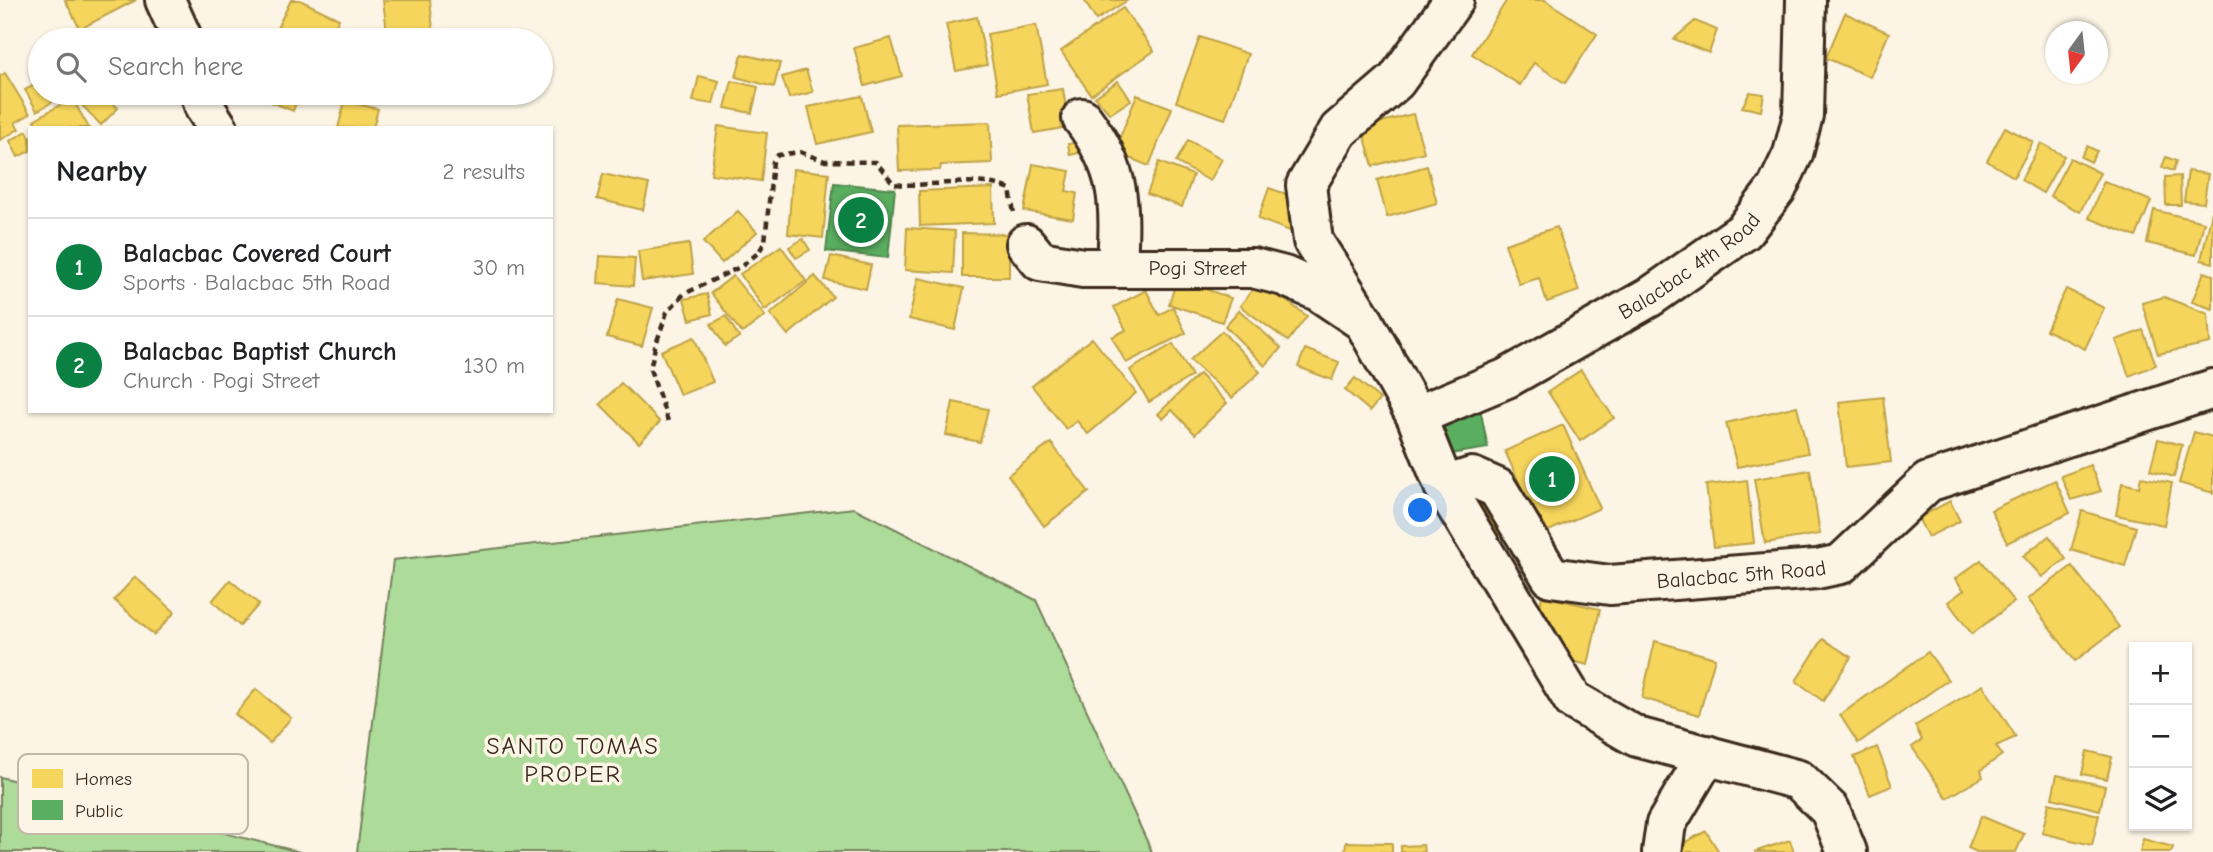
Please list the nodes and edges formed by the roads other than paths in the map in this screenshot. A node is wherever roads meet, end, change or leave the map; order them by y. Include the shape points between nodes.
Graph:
1 (165, 0) edge
2 (1454, 0) edge
3 (1806, 0) edge
4 (178, 28) edge
5 (204, 105) edge
6 (1082, 118) dead end
7 (217, 126) edge
8 (1026, 244) road end
9 (1117, 268) junction
10 (1364, 322) junction
11 (2213, 389) edge
12 (1416, 416) junction
13 (1444, 486) junction
14 (1707, 755) junction
15 (1662, 852) edge
16 (1847, 852) edge

1 - 4 street
2 - 10 street via 1396,81 1339,130 1306,185 1313,240
3 - 12 street, Balacbac 4th Road via 1803,115 1793,154 1777,188 1744,231 1650,297 1507,378
5 - 7 street
6 - 9 street via 1115,178
8 - 9 street, Pogi Street via 1047,263
9 - 10 street, Pogi Street via 1253,268 1318,290
10 - 12 street
11 - 13 street, Balacbac 5th Road via 1928,482 1840,564 1816,569 1610,585 1551,577 1497,488 1472,477
12 - 13 street
13 - 14 street via 1573,700 1637,737
14 - 15 street via 1666,824
14 - 16 street via 1799,780 1830,810

